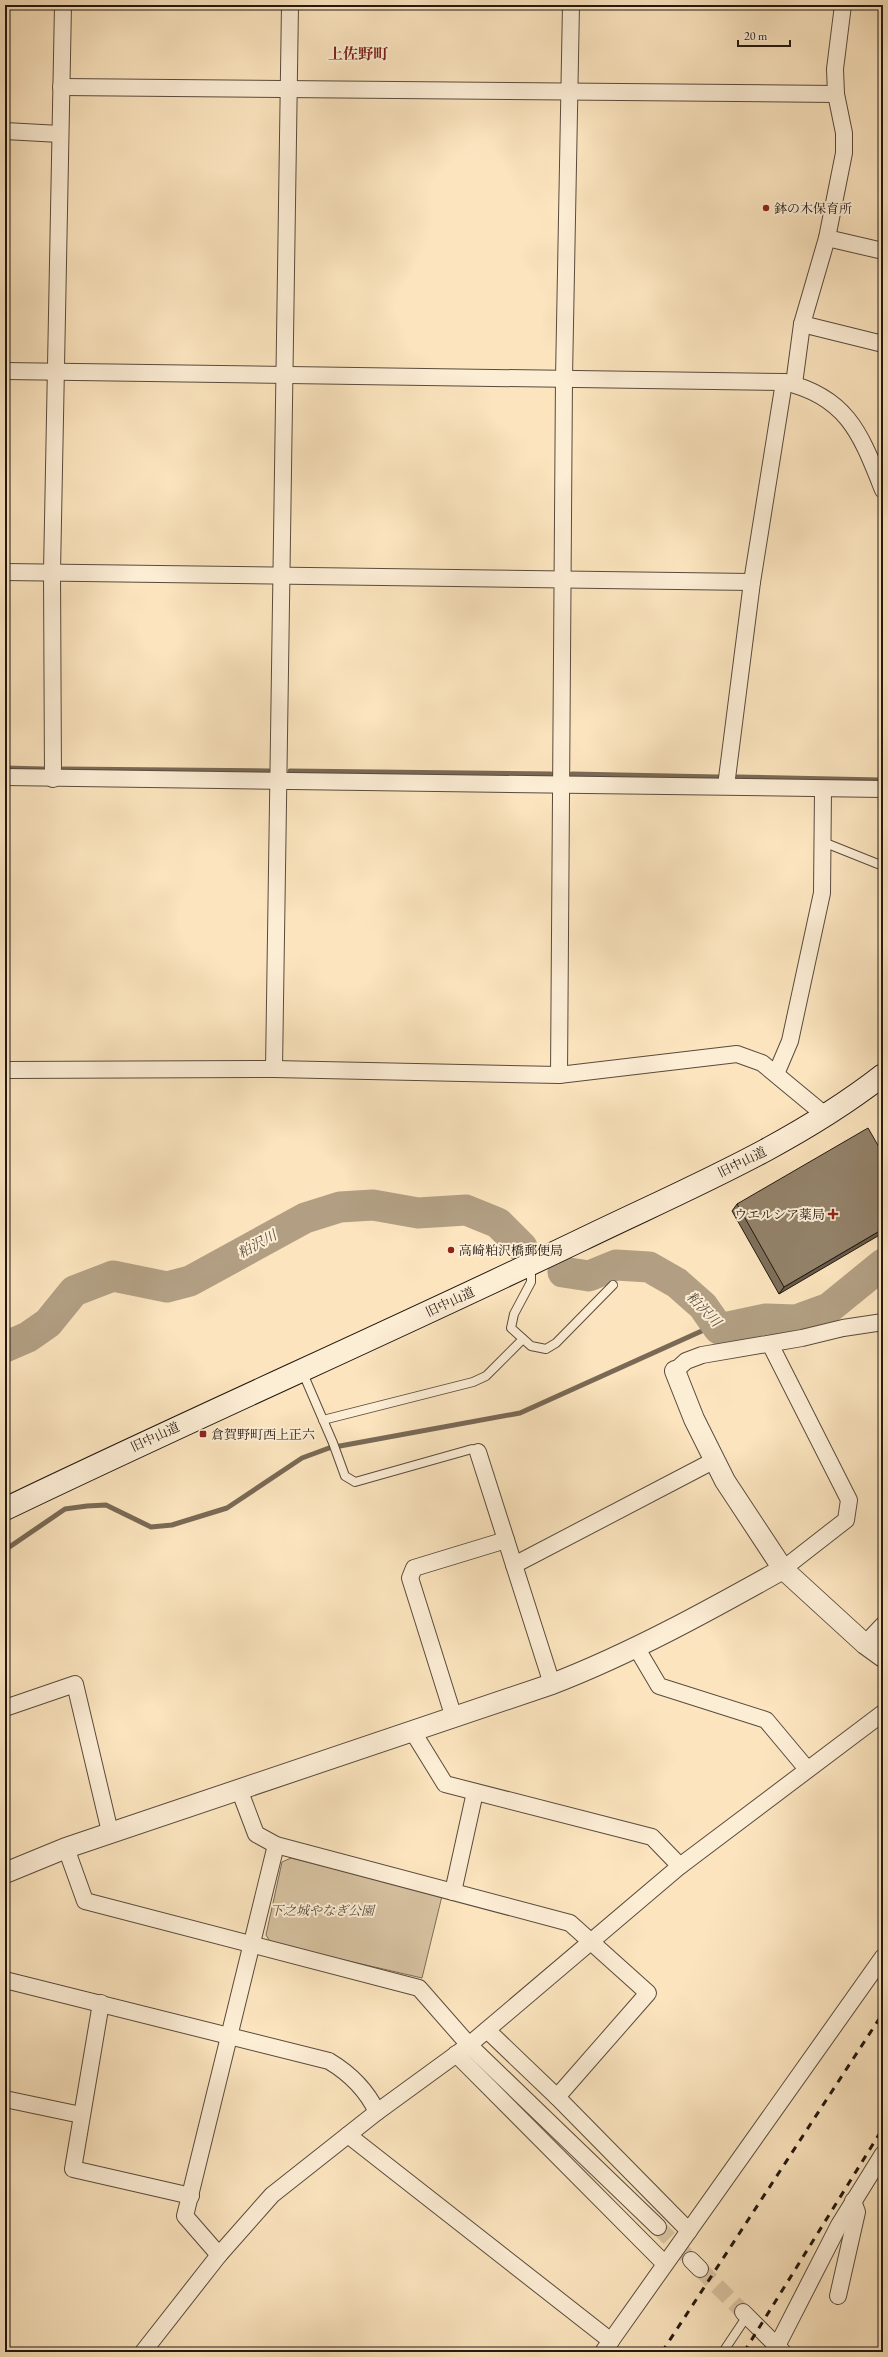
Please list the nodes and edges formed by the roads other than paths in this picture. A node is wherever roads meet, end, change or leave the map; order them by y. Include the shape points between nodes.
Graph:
1 (63, 5) edge
2 (290, 5) edge
3 (571, 5) edge
4 (843, 5) edge
5 (62, 87) junction
6 (289, 88) junction
7 (569, 90) junction
8 (836, 94) junction
9 (5, 131) edge
10 (60, 134) junction
11 (827, 238) junction
12 (883, 251) edge
13 (802, 324) junction
14 (883, 344) edge
15 (5, 372) edge
16 (56, 372) junction
17 (285, 374) junction
18 (564, 378) junction
19 (789, 383) junction
20 (883, 490) edge
21 (5, 572) edge
22 (52, 572) junction
23 (282, 575) junction
24 (563, 578) junction
25 (752, 582) junction
26 (5, 777) edge
27 (53, 779) junction
28 (279, 780) junction
29 (561, 784) junction
30 (726, 786) junction
31 (883, 789) edge
32 (823, 790) junction
33 (823, 842) junction
34 (883, 866) edge
35 (274, 1069) junction
36 (5, 1070) edge
37 (776, 1074) junction
38 (559, 1075) junction
39 (883, 1075) edge
40 (826, 1116) junction
41 (531, 1264) junction
42 (613, 1285) dead end
43 (883, 1322) edge
44 (523, 1339) junction
45 (770, 1344) junction
46 (302, 1371) junction
47 (676, 1371) joint
48 (323, 1420) junction
49 (478, 1452) joint
50 (715, 1460) junction
51 (5, 1509) edge
52 (506, 1540) junction
53 (514, 1565) junction
54 (783, 1569) junction
55 (883, 1625) edge
56 (865, 1644) junction
57 (636, 1647) junction
58 (883, 1657) edge
59 (552, 1684) junction
60 (5, 1708) edge
61 (883, 1714) edge
62 (454, 1718) junction
63 (413, 1732) junction
64 (807, 1769) junction
65 (239, 1789) junction
66 (475, 1792) junction
67 (110, 1832) junction
68 (276, 1845) junction
69 (66, 1848) junction
70 (680, 1866) junction
71 (5, 1873) edge
72 (453, 1892) junction
73 (593, 1942) junction
74 (253, 1945) junction
75 (883, 1957) edge
76 (5, 1980) edge
77 (101, 2003) junction
78 (487, 2030) junction
79 (229, 2035) junction
80 (469, 2045) junction
81 (456, 2054) junction
82 (557, 2097) junction
83 (5, 2099) edge
84 (377, 2112) junction
85 (81, 2115) junction
86 (348, 2135) junction
87 (883, 2154) edge
88 (191, 2196) junction
89 (853, 2201) junction
90 (658, 2227) tunnel mouth
91 (689, 2231) junction
92 (220, 2255) junction
93 (664, 2263) junction
94 (838, 2296) dead end
95 (745, 2314) joint
96 (607, 2346) edge
97 (780, 2349) edge
98 (143, 2352) edge
99 (723, 2352) edge

1 - 5 street
2 - 6 street
3 - 7 street
4 - 8 street via 837,41
5 - 6 street
5 - 10 street
6 - 7 street
6 - 17 street
7 - 8 street
7 - 18 street
8 - 11 street via 844,134 844,153
9 - 10 street
10 - 16 street
11 - 12 street
11 - 13 street
13 - 14 street
13 - 19 street
15 - 16 street
16 - 17 street
16 - 22 street
17 - 18 street
17 - 23 street
18 - 19 street
18 - 24 street
19 - 20 street via 833,402 851,421 863,441
19 - 25 street
21 - 22 street
22 - 23 street
22 - 27 street
23 - 24 street
23 - 28 street
24 - 25 street
24 - 29 street
25 - 30 street
26 - 27 street
27 - 28 street
28 - 29 street
28 - 35 street
29 - 30 street
29 - 38 street
30 - 32 street
31 - 32 street
32 - 33 street
33 - 34 lane
33 - 37 street via 822,893 790,1041
35 - 36 street
35 - 38 street
37 - 38 street via 749,1057 727,1054
37 - 40 street
39 - 40 main road, 旧中山道
40 - 41 main road, 旧中山道 via 780,1143
41 - 44 lane via 531,1282 514,1314 511,1328
41 - 46 main road, 旧中山道
42 - 44 lane via 556,1342 546,1348 531,1346
43 - 45 street
44 - 48 lane via 486,1376 473,1382
45 - 47 street via 702,1355 686,1361
45 - 54 street via 849,1500 846,1520
46 - 48 lane
46 - 51 main road, 旧中山道
47 - 50 street via 694,1419
48 - 49 lane via 344,1476 355,1482 472,1449
49 - 52 street
50 - 53 street
50 - 54 street via 725,1480
52 - 53 street
52 - 62 street via 414,1568 410,1578
53 - 59 street
54 - 56 street
54 - 57 street via 689,1622
55 - 56 street
56 - 58 street
57 - 59 street
57 - 64 street via 659,1686 766,1720
59 - 62 street
60 - 67 street via 75,1684
61 - 64 street
62 - 63 street
63 - 65 street
63 - 66 street via 445,1784
64 - 70 street
65 - 67 street
65 - 68 street via 256,1834
66 - 70 street via 652,1836
66 - 72 street
67 - 69 street
68 - 72 street
68 - 74 street
69 - 71 street
69 - 74 street via 85,1901
70 - 73 street
72 - 73 street via 570,1923
73 - 78 street
73 - 82 street via 648,1993
74 - 79 street
74 - 80 street via 419,1988 461,2032
75 - 91 street
76 - 77 street
77 - 79 street
77 - 85 street
78 - 80 street
78 - 82 street
79 - 84 street via 329,2061 342,2069 371,2099
79 - 88 street
80 - 81 street
80 - 90 street
81 - 84 street
81 - 93 street
82 - 91 street
83 - 85 street
84 - 86 street
85 - 88 street via 73,2168
86 - 92 street via 272,2195
86 - 96 street
87 - 89 street
88 - 92 street via 184,2216
89 - 94 street via 857,2212
89 - 97 street
91 - 93 street
92 - 98 street
93 - 96 street
95 - 97 street
95 - 99 lane

